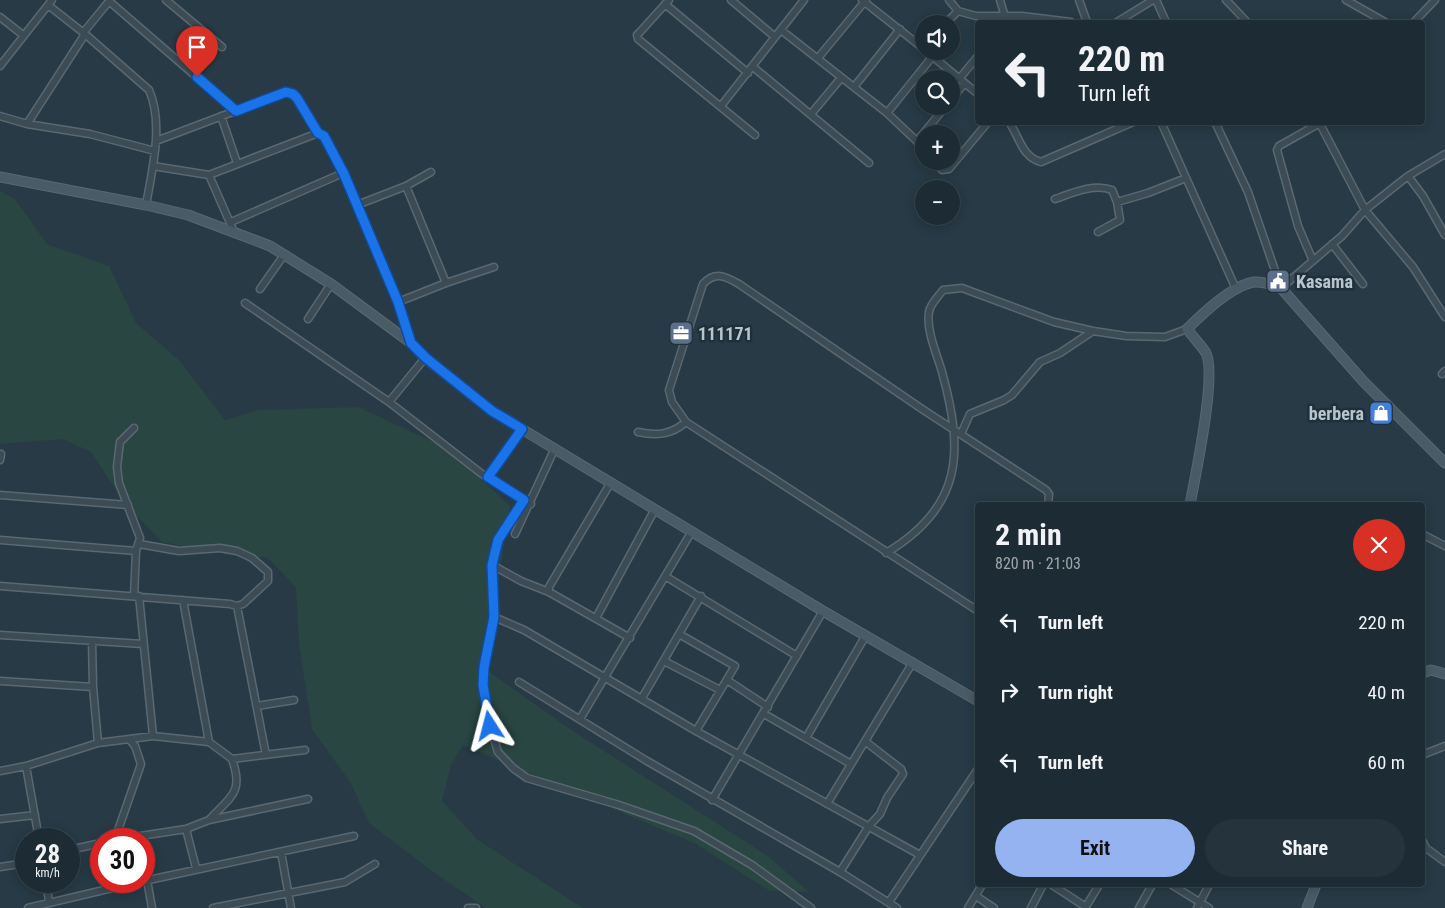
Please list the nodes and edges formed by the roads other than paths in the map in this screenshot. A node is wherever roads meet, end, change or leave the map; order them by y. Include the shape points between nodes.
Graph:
1 (166, 0) edge
2 (731, 0) edge
3 (804, 0) edge
4 (949, 0) edge
5 (1000, 0) edge
6 (1079, 0) edge
7 (1154, 0) edge
8 (1226, 0) edge
9 (1346, 0) edge
10 (1435, 0) edge
11 (110, 1) edge
12 (864, 1) edge
13 (667, 2) edge
14 (50, 3) edge
15 (958, 11) junction
16 (954, 15) edge
17 (0, 17) edge
18 (1001, 19) edge
19 (1055, 20) edge
20 (1086, 20) edge
21 (1121, 20) edge
22 (1165, 20) edge
23 (1245, 20) edge
24 (1381, 20) edge
25 (1416, 20) edge
26 (900, 29) junction
27 (781, 30) junction
28 (84, 34) junction
29 (23, 36) junction
30 (775, 37) junction
31 (915, 41) edge
32 (222, 47) dead end
33 (818, 58) junction
34 (930, 60) edge
35 (936, 60) edge
36 (975, 61) edge
37 (0, 66) edge
38 (750, 70) junction
39 (841, 78) junction
40 (962, 82) junction
41 (960, 85) edge
42 (854, 87) junction
43 (975, 92) edge
44 (721, 106) junction
45 (236, 111) junction
46 (887, 113) junction
47 (811, 114) junction
48 (939, 115) edge
49 (0, 116) edge
50 (221, 116) junction
51 (27, 124) junction
52 (930, 125) edge
53 (986, 125) edge
54 (1010, 125) edge
55 (1126, 125) edge
56 (1162, 125) edge
57 (1216, 125) edge
58 (1316, 125) edge
59 (1321, 125) edge
60 (318, 133) junction
61 (755, 135) dead end
62 (915, 139) edge
63 (156, 141) junction
64 (155, 151) junction
65 (1445, 154) edge
66 (960, 156) edge
67 (237, 163) junction
68 (869, 163) dead end
69 (153, 166) junction
70 (431, 172) dead end
71 (344, 174) junction
72 (209, 175) junction
73 (0, 176) edge
74 (1408, 176) junction
75 (1186, 178) junction
76 (406, 186) junction
77 (1055, 199) dead end
78 (1117, 202) junction
79 (146, 205) junction
80 (356, 205) junction
81 (1365, 210) junction
82 (231, 222) junction
83 (234, 232) junction
84 (1098, 232) dead end
85 (1445, 235) edge
86 (1332, 244) junction
87 (284, 255) junction
88 (1313, 261) junction
89 (494, 267) dead end
90 (446, 283) junction
91 (332, 284) junction
92 (1363, 284) dead end
93 (1281, 288) junction
94 (260, 289) dead end
95 (1236, 289) junction
96 (398, 302) junction
97 (245, 303) dead end
98 (1445, 317) edge
99 (308, 319) dead end
100 (1187, 329) junction
101 (1093, 331) junction
102 (411, 343) junction
103 (426, 358) junction
104 (389, 402) junction
105 (686, 422) junction
106 (134, 428) dead end
107 (522, 429) junction
108 (954, 429) junction
109 (638, 432) dead end
110 (960, 434) junction
111 (555, 448) junction
112 (0, 454) edge
113 (0, 460) edge
114 (1445, 463) edge
115 (488, 477) junction
116 (611, 482) junction
117 (0, 495) edge
118 (524, 500) junction
119 (1048, 502) edge
120 (1191, 502) edge
121 (531, 504) junction
122 (128, 505) junction
123 (655, 509) junction
124 (692, 531) junction
125 (515, 534) dead end
126 (1425, 536) edge
127 (0, 540) edge
128 (1445, 546) edge
129 (137, 547) junction
130 (886, 553) junction
131 (492, 565) junction
132 (665, 576) junction
133 (0, 586) edge
134 (549, 592) junction
135 (136, 596) junction
136 (701, 596) junction
137 (183, 600) junction
138 (238, 606) junction
139 (975, 609) edge
140 (824, 611) junction
141 (494, 617) junction
142 (596, 618) junction
143 (679, 634) junction
144 (0, 635) edge
145 (866, 635) junction
146 (630, 638) junction
147 (92, 641) junction
148 (143, 644) junction
149 (797, 656) junction
150 (664, 661) junction
151 (913, 662) junction
152 (1425, 672) edge
153 (1445, 674) edge
154 (606, 676) junction
155 (727, 680) junction
156 (0, 681) edge
157 (519, 682) dead end
158 (93, 687) junction
159 (720, 690) junction
160 (642, 698) junction
161 (975, 698) edge
162 (294, 700) dead end
163 (257, 706) junction
164 (768, 707) junction
165 (764, 714) junction
166 (580, 719) junction
167 (696, 731) junction
168 (153, 736) junction
169 (806, 738) junction
170 (129, 739) junction
171 (209, 742) junction
172 (866, 742) junction
173 (98, 743) junction
174 (1445, 746) edge
175 (305, 750) dead end
176 (1425, 754) edge
177 (266, 755) junction
178 (740, 755) junction
179 (232, 759) junction
180 (851, 764) junction
181 (26, 766) junction
182 (0, 771) edge
183 (975, 773) edge
184 (308, 799) dead end
185 (712, 800) junction
186 (827, 804) junction
187 (35, 815) junction
188 (0, 819) edge
189 (209, 820) junction
190 (869, 826) junction
191 (37, 828) edge
192 (119, 828) edge
193 (186, 829) junction
194 (155, 834) edge
195 (354, 836) dead end
196 (1425, 846) edge
197 (281, 852) junction
198 (920, 855) junction
199 (1444, 860) edge
200 (375, 864) dead end
201 (15, 865) edge
202 (0, 867) edge
203 (196, 868) junction
204 (840, 872) junction
205 (155, 878) edge
206 (981, 887) edge
207 (1043, 887) edge
208 (1055, 887) edge
209 (1098, 887) edge
210 (1151, 887) edge
211 (1175, 887) edge
212 (1208, 887) edge
213 (1315, 887) edge
214 (288, 892) junction
215 (48, 893) edge
216 (90, 893) edge
217 (148, 893) edge
218 (976, 896) junction
219 (49, 902) junction
220 (889, 902) junction
221 (244, 904) edge
222 (1199, 905) edge
223 (1086, 907) edge
224 (28, 908) edge
225 (152, 908) edge
226 (213, 908) edge
227 (291, 908) edge
228 (468, 908) edge
229 (476, 908) edge
230 (811, 908) edge
231 (897, 908) edge
232 (968, 908) edge
233 (994, 908) edge
234 (1030, 908) edge
235 (1139, 908) edge
236 (1209, 908) edge
237 (1307, 908) edge

1 - 32 street
2 - 30 street
3 - 27 street
4 - 15 street
5 - 18 street
6 - 20 street
7 - 21 street
7 - 22 street
8 - 23 street
9 - 24 street
10 - 25 street
11 - 28 street
11 - 45 street
12 - 26 street
12 - 33 street
13 - 38 street
13 - 44 street via 640,32 638,40
14 - 28 street
14 - 29 street
15 - 16 street
15 - 18 street
17 - 29 street
18 - 19 street via 1022,16
26 - 31 street
26 - 42 street
27 - 30 street
27 - 33 street
28 - 51 street
28 - 63 street via 150,90
29 - 37 street
30 - 38 street
33 - 39 street
34 - 46 street
35 - 40 street
36 - 40 street
38 - 44 street
38 - 47 street
39 - 42 street
39 - 47 street
40 - 41 street
40 - 43 street
42 - 46 street
44 - 61 street
45 - 50 street
45 - 60 street via 286,92 293,94
46 - 62 street
47 - 68 street
48 - 52 street
49 - 51 street
50 - 63 street
50 - 67 street
51 - 64 street via 90,134
53 - 66 street
54 - 55 street via 1025,154 1041,162
56 - 75 street
57 - 93 street via 1248,192
58 - 88 street via 1277,150 1298,226
59 - 81 street
60 - 67 street
60 - 71 street via 324,136
63 - 64 street
64 - 69 street
65 - 74 street
67 - 72 street
69 - 72 street
69 - 79 street
70 - 76 street
71 - 80 street
71 - 82 street
72 - 82 street
73 - 79 street
74 - 81 street
74 - 85 street
75 - 78 street
75 - 95 street
76 - 80 street
76 - 90 street
77 - 78 street via 1079,190 1104,187 1112,190
78 - 84 street via 1120,220
79 - 83 street via 188,215
80 - 96 street
81 - 86 street
81 - 98 street via 1413,267
82 - 83 street
83 - 87 street
86 - 88 street
86 - 92 street
87 - 91 street
87 - 94 street
88 - 93 street
89 - 90 street
90 - 96 street
91 - 99 street
91 - 102 street
93 - 95 street via 1253,282
93 - 114 street via 1363,381
95 - 100 street
96 - 102 street
97 - 104 street
100 - 101 street via 1165,337
100 - 120 street via 1206,353 1209,365 1202,436
101 - 108 street via 1054,322 962,288 943,290 929,311 929,326
101 - 110 street via 1040,362 1004,400 970,414
102 - 103 street
103 - 104 street
103 - 107 street via 492,411
104 - 115 street
105 - 108 street via 672,402 669,390 703,284 716,275 726,276 739,284
105 - 109 street via 676,430 660,434
105 - 130 street
106 - 122 street via 120,442 118,452 119,483
107 - 111 street
107 - 115 street
108 - 110 street
108 - 130 street via 950,485 940,505 902,543
110 - 119 street via 1046,490
111 - 116 street
111 - 121 street
112 - 113 street
115 - 118 street
116 - 123 street
116 - 134 street
117 - 122 street
118 - 121 street
118 - 131 street via 498,540
121 - 125 street
122 - 129 street via 137,527
123 - 124 street
123 - 142 street
124 - 132 street
124 - 140 street
126 - 128 street
127 - 129 street
129 - 135 street
129 - 138 street via 179,551 220,548 252,558 268,572 268,581
130 - 139 street
131 - 134 street
131 - 141 street
132 - 136 street
132 - 146 street
133 - 135 street
134 - 142 street
135 - 137 street
135 - 148 street
136 - 143 street
136 - 149 street
137 - 138 street
137 - 171 street
138 - 163 street
140 - 145 street
140 - 149 street
141 - 154 street
141 - 230 street via 483,685 493,742 513,768 527,778 694,831 752,865
142 - 146 street
143 - 150 street
143 - 155 street via 734,664 735,669
144 - 147 street
145 - 151 street
145 - 169 street
146 - 154 street
147 - 148 street
147 - 158 street
148 - 168 street
149 - 164 street
150 - 159 street
150 - 160 street
151 - 161 street
151 - 172 street
152 - 153 street via 1431,670
154 - 160 street
154 - 166 street
155 - 159 street
155 - 164 street
156 - 158 street
157 - 166 street
158 - 173 street
159 - 167 street
160 - 167 street
162 - 163 street
163 - 177 street
164 - 165 street
165 - 169 street
165 - 178 street
166 - 185 street
167 - 178 street
168 - 170 street
168 - 171 street
169 - 180 street
170 - 173 street
170 - 192 street via 142,764
171 - 179 street
172 - 180 street
172 - 190 street via 903,774 886,798 880,814
173 - 181 street
174 - 176 street
175 - 177 street
177 - 179 street
178 - 185 street
178 - 186 street
179 - 189 street via 238,786
180 - 186 street
181 - 182 street
181 - 187 street
183 - 198 street
184 - 189 street
185 - 204 street
186 - 190 street
187 - 188 street
187 - 191 street
189 - 193 street
190 - 198 street
190 - 204 street
193 - 194 street
193 - 203 street
195 - 197 street
196 - 199 street
197 - 203 street
197 - 214 street
198 - 220 street
200 - 214 street via 345,882
201 - 202 street
203 - 205 street
204 - 220 street
206 - 218 street
207 - 234 street
208 - 223 street
209 - 223 street
210 - 235 street
211 - 222 street
212 - 222 street
213 - 237 street
214 - 221 street
214 - 227 street
215 - 219 street
216 - 219 street
217 - 225 street
218 - 232 street
218 - 233 street
219 - 224 street
220 - 231 street
221 - 226 street
222 - 236 street
228 - 229 street

